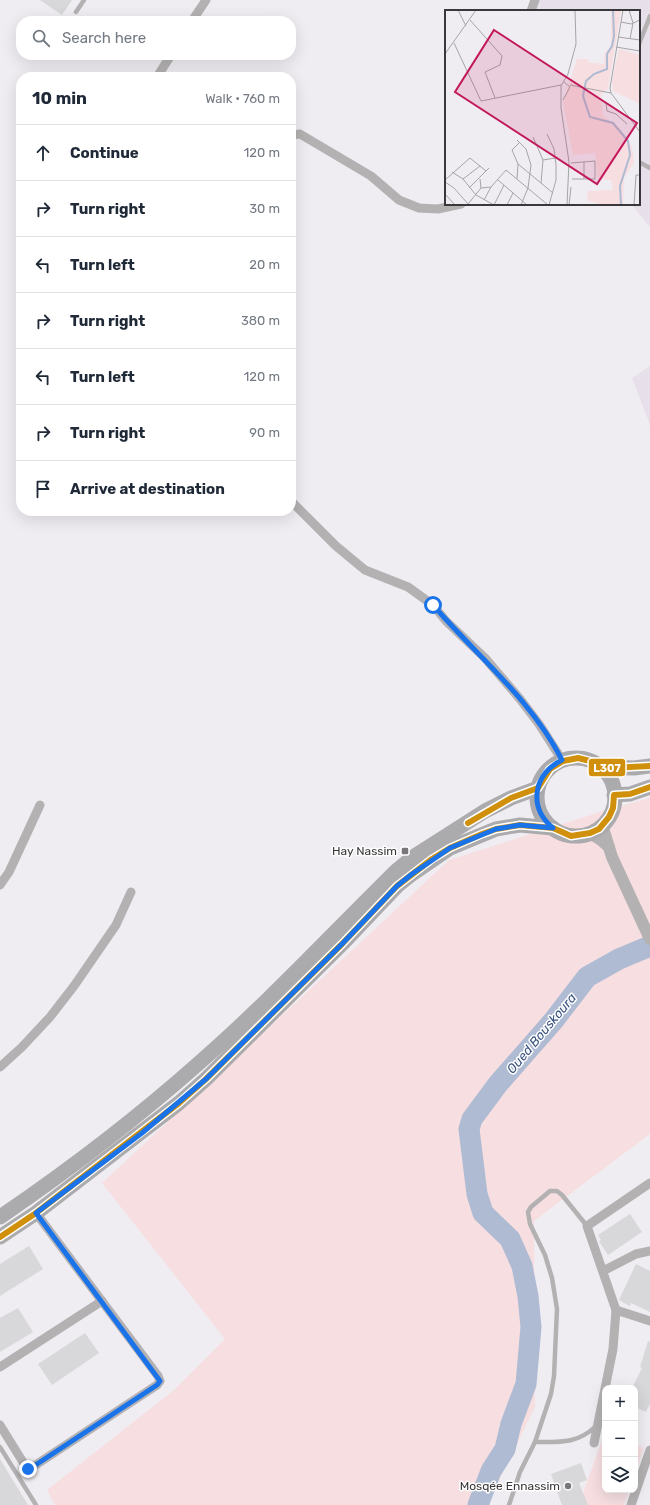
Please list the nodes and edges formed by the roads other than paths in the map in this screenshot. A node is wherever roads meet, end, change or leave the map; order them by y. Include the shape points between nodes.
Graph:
1 (84, 0) edge
2 (206, 0) edge
3 (535, 0) edge
4 (531, 10) edge
5 (76, 12) dead end
6 (195, 16) edge
7 (650, 16) edge
8 (640, 41) edge
9 (168, 60) edge
10 (160, 72) edge
11 (296, 134) edge
12 (640, 163) edge
13 (650, 168) edge
14 (456, 205) edge
15 (296, 506) edge
16 (562, 760) junction
17 (650, 766) edge
18 (600, 767) junction
19 (650, 787) edge
20 (538, 788) junction
21 (614, 795) junction
22 (40, 805) dead end
23 (602, 825) junction
24 (553, 828) junction
25 (590, 834) junction
26 (608, 847) junction
27 (0, 885) edge
28 (131, 892) dead end
29 (650, 939) edge
30 (0, 1067) edge
31 (650, 1183) edge
32 (36, 1213) junction
33 (0, 1217) edge
34 (587, 1226) junction
35 (0, 1237) edge
36 (650, 1252) edge
37 (603, 1271) junction
38 (102, 1301) junction
39 (616, 1310) junction
40 (650, 1320) edge
41 (0, 1367) edge
42 (598, 1424) junction
43 (0, 1425) edge
44 (535, 1442) junction
45 (594, 1443) dead end
46 (0, 1447) edge
47 (650, 1450) edge
48 (36, 1505) edge
49 (509, 1505) edge
50 (631, 1505) edge

1 - 5 lane
2 - 6 street
3 - 4 street
7 - 8 lane
9 - 10 street
11 - 14 street via 300,134 371,176 399,200 419,208 438,209
12 - 13 lane
15 - 16 street via 336,546 366,570 408,586 433,605 520,698
16 - 18 main road via 582,759
16 - 20 main road via 547,771
17 - 18 main road
18 - 21 main road via 610,780
19 - 21 main road via 630,794
20 - 24 main road via 539,810 547,824
20 - 33 main road via 511,798 485,812 402,866 262,1006 199,1064 110,1138
21 - 23 main road via 613,808
22 - 27 street via 9,872
23 - 25 main road
23 - 26 street
24 - 25 main road via 571,836
24 - 32 main road via 520,825 496,829 450,848 412,874 397,886 200,1084 142,1133
25 - 26 street
26 - 29 street
28 - 30 street via 116,925 74,986 22,1048
31 - 34 street
32 - 35 main road
32 - 38 street
34 - 37 street
34 - 44 lane via 557,1191 550,1191 528,1212 530,1224 545,1255 552,1278 557,1309 554,1376 551,1394
36 - 37 street via 636,1254
37 - 39 street
38 - 41 street
38 - 43 street via 158,1376 160,1381 157,1385 31,1468 26,1467
39 - 40 street
39 - 42 street via 613,1349
42 - 44 lane via 583,1437 558,1442
42 - 45 street
44 - 49 lane via 520,1472
46 - 48 lane
47 - 50 street

